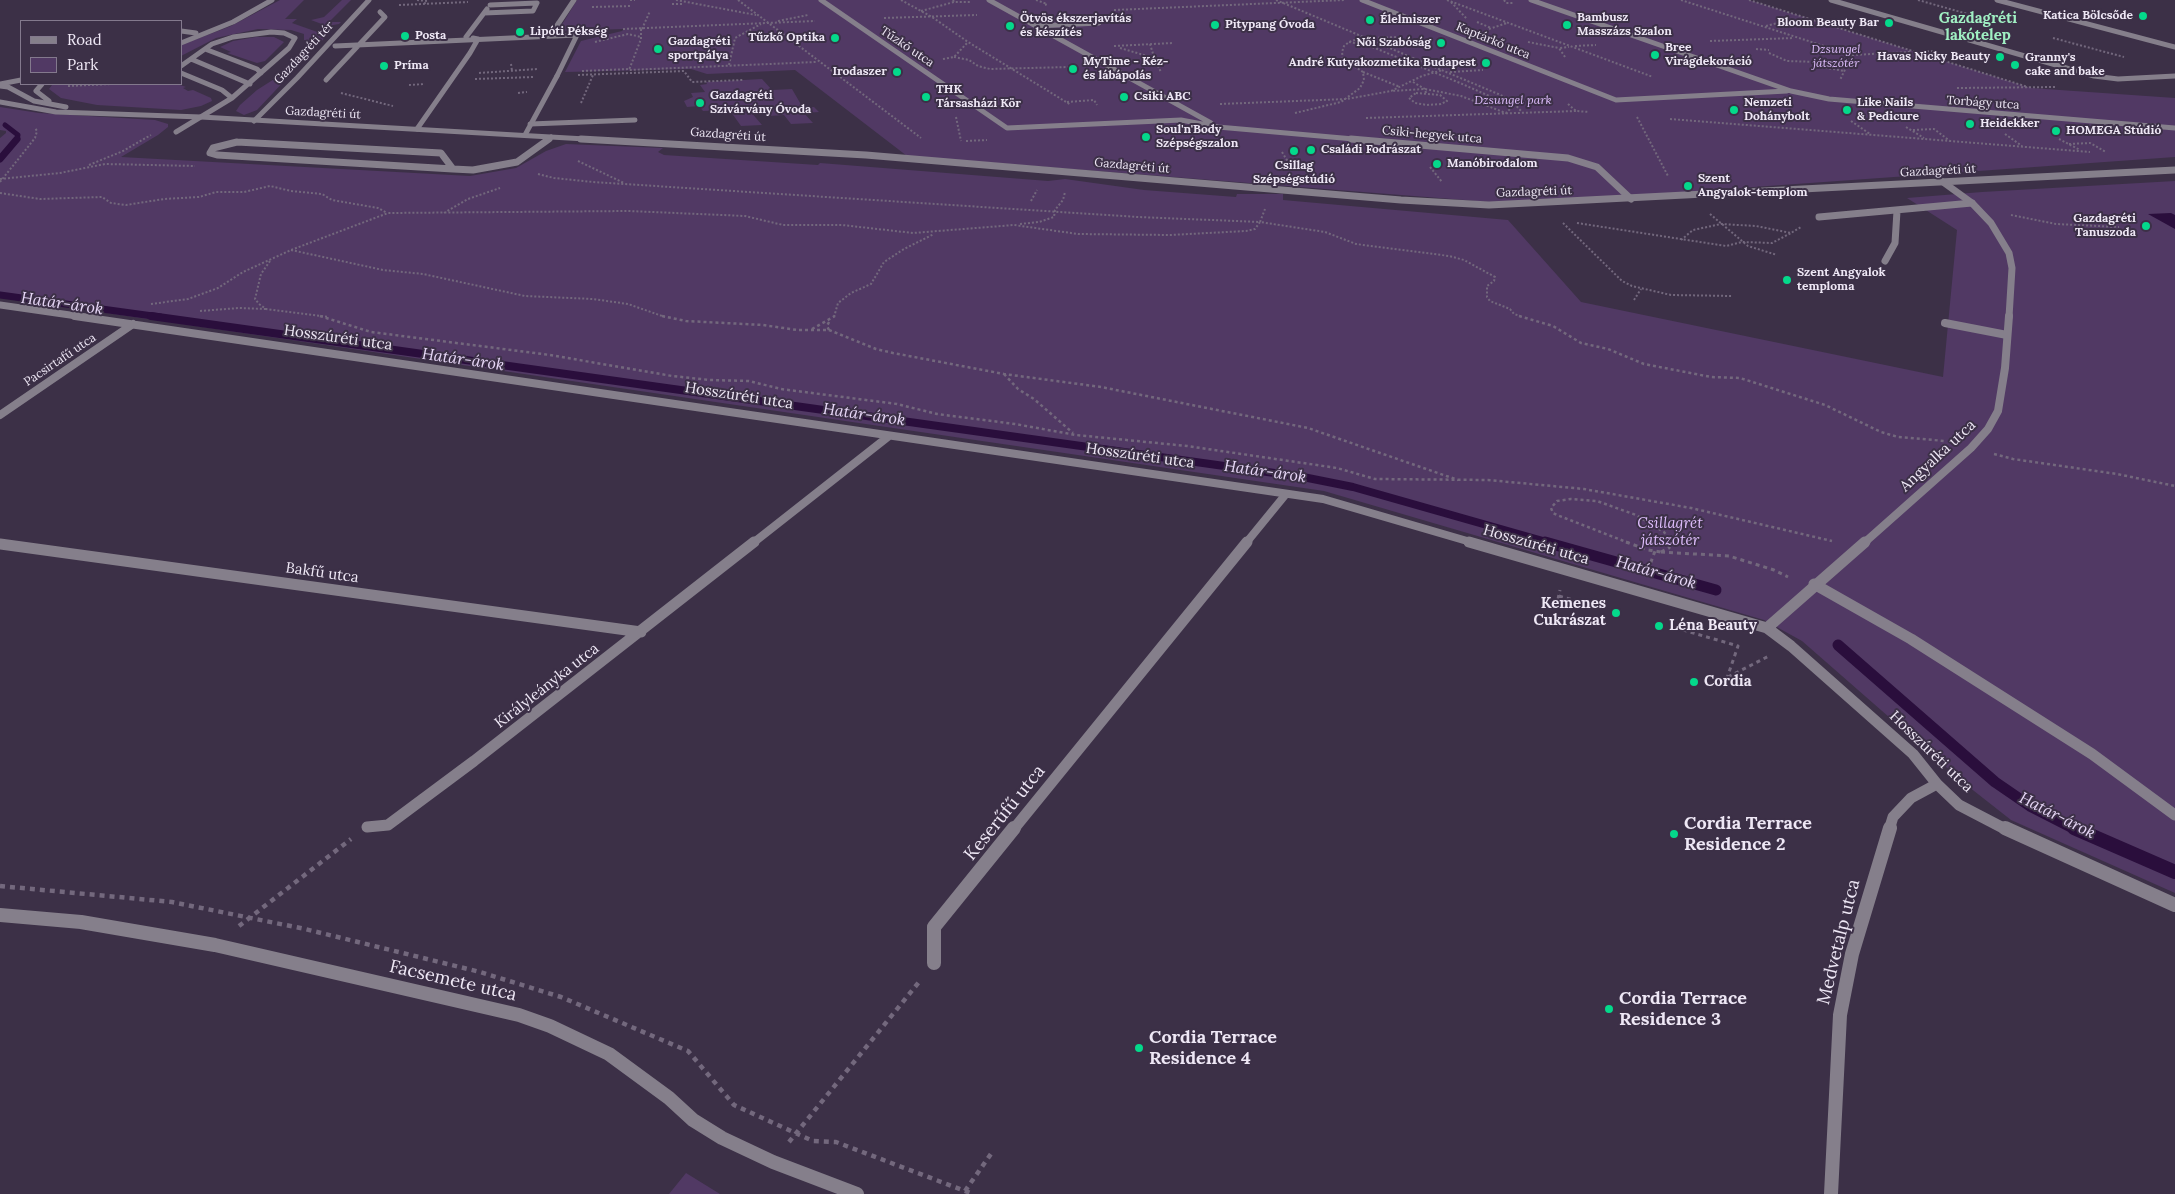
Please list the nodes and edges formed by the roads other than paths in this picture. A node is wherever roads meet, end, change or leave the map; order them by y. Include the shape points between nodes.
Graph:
1 (272, 0) edge
2 (369, 0) edge
3 (574, 0) edge
4 (821, 0) edge
5 (989, 0) edge
6 (1362, 0) edge
7 (1531, 0) edge
8 (1831, 0) edge
9 (1997, 0) edge
10 (492, 2) edge
11 (250, 12) junction
12 (380, 12) dead end
13 (484, 13) junction
14 (1099, 23) dead end
15 (1036, 26) junction
16 (182, 31) edge
17 (553, 32) dead end
18 (196, 33) junction
19 (182, 38) edge
20 (478, 40) junction
21 (182, 43) edge
22 (359, 44) junction
23 (335, 46) dead end
24 (2175, 47) edge
25 (204, 49) junction
26 (191, 59) junction
27 (182, 65) edge
28 (182, 73) edge
29 (261, 74) junction
30 (2175, 76) edge
31 (20, 80) edge
32 (326, 80) dead end
33 (250, 84) junction
34 (20, 85) edge
35 (40, 85) edge
36 (0, 86) edge
37 (8, 87) junction
38 (1791, 91) junction
39 (232, 98) junction
40 (1616, 100) joint
41 (0, 102) edge
42 (54, 104) junction
43 (86, 112) junction
44 (201, 117) junction
45 (635, 120) dead end
46 (254, 121) junction
47 (530, 124) junction
48 (1218, 127) junction
49 (1007, 128) joint
50 (2175, 128) edge
51 (417, 129) junction
52 (176, 132) dead end
53 (526, 136) junction
54 (551, 137) junction
55 (453, 169) junction
56 (2175, 170) edge
57 (1943, 182) junction
58 (1631, 199) junction
59 (1972, 203) junction
60 (1897, 211) junction
61 (1819, 217) road end
62 (1885, 261) dead end
63 (0, 304) edge
64 (1946, 323) dead end
65 (133, 324) junction
66 (2007, 335) junction
67 (0, 415) edge
68 (889, 436) junction
69 (1286, 494) junction
70 (0, 544) edge
71 (1814, 584) junction
72 (1767, 628) junction
73 (641, 632) junction
74 (1938, 784) junction
75 (2175, 815) edge
76 (367, 826) road end
77 (2175, 905) edge
78 (0, 915) edge
79 (934, 963) road end
80 (857, 1194) edge
81 (1831, 1194) edge

1 - 11 street
2 - 46 street, Gazdagréti tér
3 - 17 street
4 - 49 street, Tűzkő utca
5 - 15 street, Csiki-hegyek utca
6 - 40 street, Kaptárkő utca
7 - 38 street, Torbágy utca
8 - 30 street via 2082,73 2118,79
9 - 24 street
10 - 13 street
10 - 13 street via 537,3 533,11
11 - 18 street
11 - 21 street via 234,22
12 - 22 street via 385,17
13 - 20 street via 466,37
14 - 15 street
15 - 48 street, Csiki-hegyek utca
16 - 18 street
18 - 19 street
20 - 22 street
20 - 47 street via 576,35
20 - 51 street
22 - 23 street
22 - 32 street
25 - 26 street
25 - 29 street via 256,69
25 - 29 street via 221,40 253,33 278,32 295,38 289,48
26 - 27 street
26 - 33 street
28 - 39 street via 222,90
29 - 33 street
31 - 36 street
33 - 39 street
34 - 37 street
35 - 42 street via 37,87 38,94
36 - 37 street, Gazdagréti út
37 - 42 street, Gazdagréti út via 34,100
38 - 40 street, Torbágy utca
38 - 50 street, Torbágy utca via 1847,102
39 - 44 street
41 - 43 street, Gazdagréti út via 33,109
42 - 43 street, Gazdagréti út
43 - 44 street, Gazdagréti út
44 - 46 street, Gazdagréti út
44 - 52 street
45 - 47 street
46 - 51 street, Gazdagréti út
47 - 53 street
48 - 49 street, Csiki-hegyek utca via 1181,120
48 - 58 street, Csiki-hegyek utca via 1577,160 1597,167
51 - 53 street, Gazdagréti út
53 - 54 street, Gazdagréti út
54 - 55 street via 516,162 480,170
54 - 58 street, Gazdagréti út via 858,155 1443,203 1524,204
55 - 55 street via 441,153 237,142 213,148 210,153 217,156
56 - 57 street, Gazdagréti út
57 - 58 street, Gazdagréti út
57 - 59 street, Angyalka utca
59 - 60 street
59 - 66 street, Angyalka utca via 1990,223 2009,253 2012,268
60 - 61 street
60 - 62 street via 1895,243
63 - 65 street, Hosszúréti utca
64 - 66 street
65 - 67 street, Pacsirtafű utca
65 - 68 street, Hosszúréti utca
66 - 71 street, Angyalka utca via 1998,411 1988,428 1971,448 1901,511
68 - 69 street, Hosszúréti utca
68 - 73 street, Királyleányka utca
69 - 72 street, Hosszúréti utca via 1323,499
69 - 79 street, Keserűfű utca via 934,927
70 - 73 street, Bakfű utca
71 - 72 street, Angyalka utca
71 - 75 street via 1911,639 2075,744
72 - 74 street, Hosszúréti utca via 1913,754
73 - 76 street, Királyleányka utca via 388,825
74 - 77 street, Hosszúréti utca via 1959,805 1991,822
74 - 81 street, Medvetalp utca via 1911,798 1893,817 1852,954 1840,1014
78 - 80 street, Facsemete utca via 82,922 215,945 519,1015 609,1054 693,1120 722,1138 773,1162

